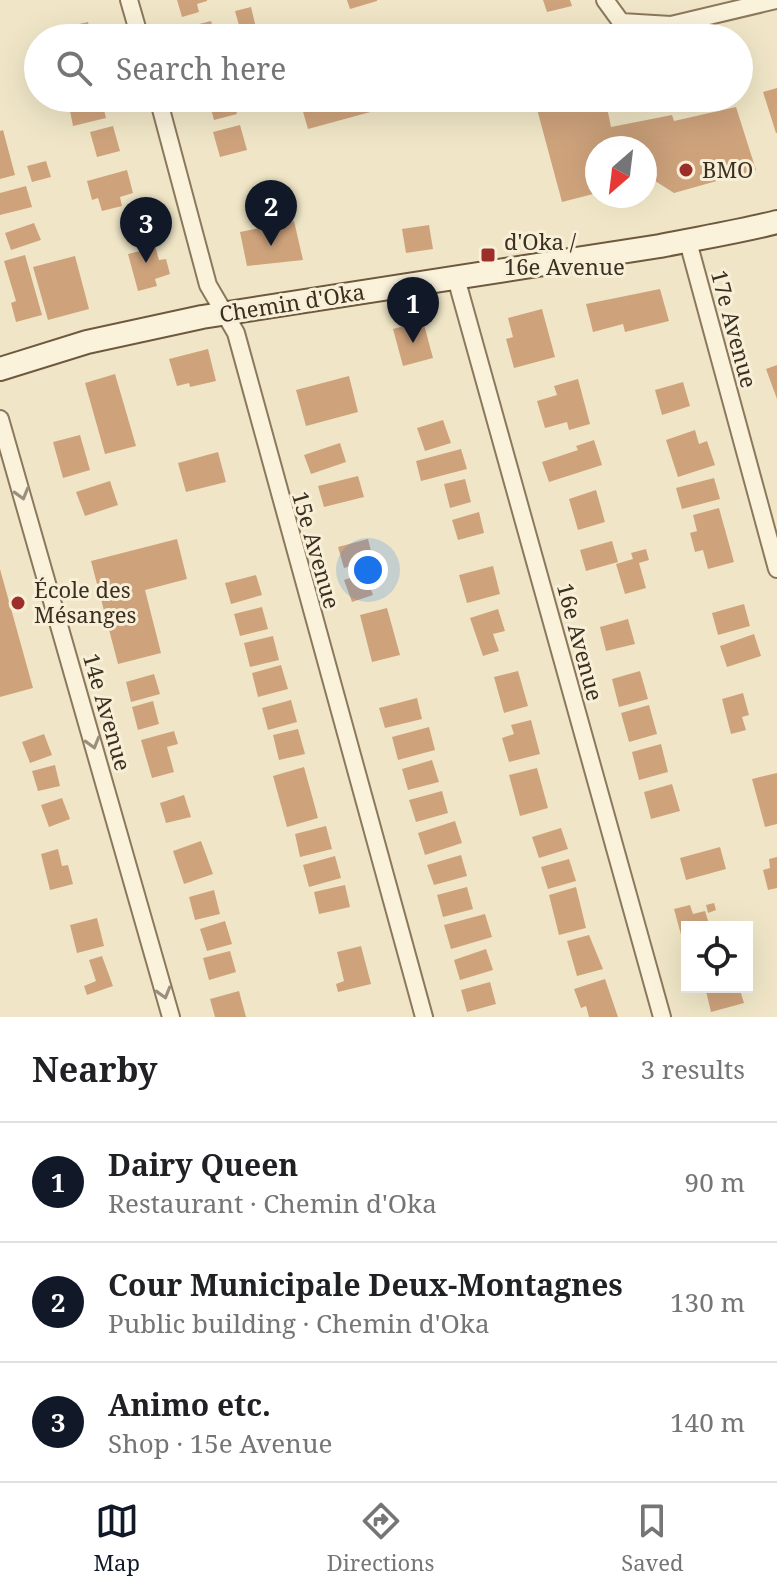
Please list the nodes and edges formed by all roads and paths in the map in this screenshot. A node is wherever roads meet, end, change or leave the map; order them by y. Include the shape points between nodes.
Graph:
1 (129, 0) edge
2 (605, 0) edge
3 (776, 0) edge
4 (136, 24) edge
5 (654, 24) edge
6 (675, 24) edge
7 (162, 112) edge
8 (777, 222) edge
9 (687, 238) junction
10 (456, 278) junction
11 (225, 313) junction
12 (0, 369) edge
13 (0, 419) edge
14 (777, 569) edge
15 (171, 1017) edge
16 (424, 1017) edge
17 (662, 1017) edge

1 - 4 street
2 - 5 street via 621,22
3 - 6 street
7 - 11 street, 15e Avenue via 208,285
8 - 9 main road, Chemin d'Oka
9 - 10 main road, Chemin d'Oka
9 - 14 street, 17e Avenue
10 - 11 main road, Chemin d'Oka
10 - 17 street, 16e Avenue
11 - 12 main road, Chemin d'Oka via 123,333
11 - 16 street, 15e Avenue via 236,333
13 -> 15 street, 14e Avenue

